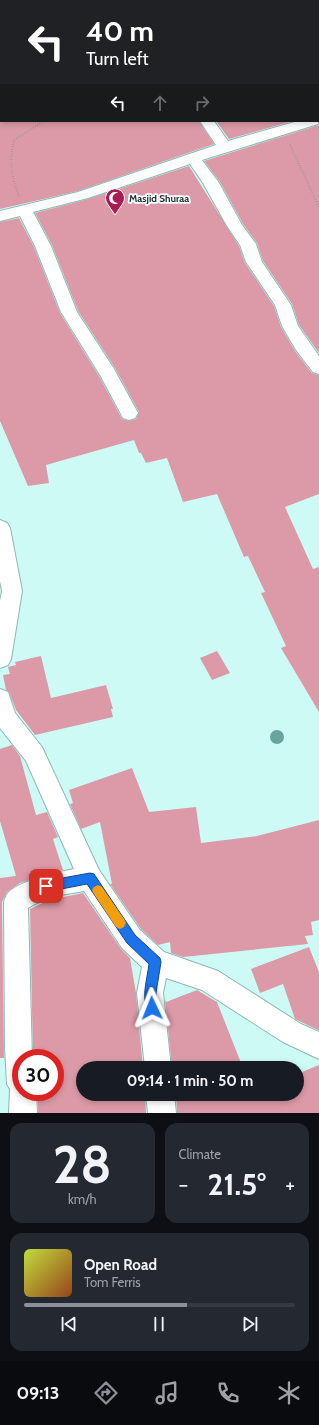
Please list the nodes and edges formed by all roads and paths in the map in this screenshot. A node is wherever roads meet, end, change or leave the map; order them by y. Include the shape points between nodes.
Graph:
1 (42, 122) edge
2 (209, 122) edge
3 (310, 122) edge
4 (285, 129) junction
5 (225, 147) junction
6 (194, 158) junction
7 (319, 207) edge
8 (24, 209) junction
9 (0, 216) edge
10 (319, 368) edge
11 (129, 413) dead end
12 (0, 528) edge
13 (0, 659) edge
14 (0, 699) edge
15 (90, 878) junction
16 (156, 962) junction
17 (319, 1046) edge
18 (18, 1049) edge
19 (157, 1061) edge
20 (22, 1101) edge
21 (161, 1101) edge
22 (23, 1113) edge
23 (162, 1113) edge

1 - 8 path via 16,138 10,156 10,174
2 - 5 street
3 - 4 street
4 - 5 street
4 - 7 path
5 - 6 street
6 - 8 street via 83,195
6 - 10 street via 248,244 254,262 283,305 290,326
8 - 9 street
8 - 11 street via 43,246 69,312 108,373
12 - 13 street via 12,591
14 - 15 street via 5,717 34,754
15 - 16 street via 131,939
15 - 18 street via 46,886 26,894 16,902
16 - 17 street via 209,980 292,1033
16 - 19 street via 150,993
20 - 22 street
21 - 23 street

